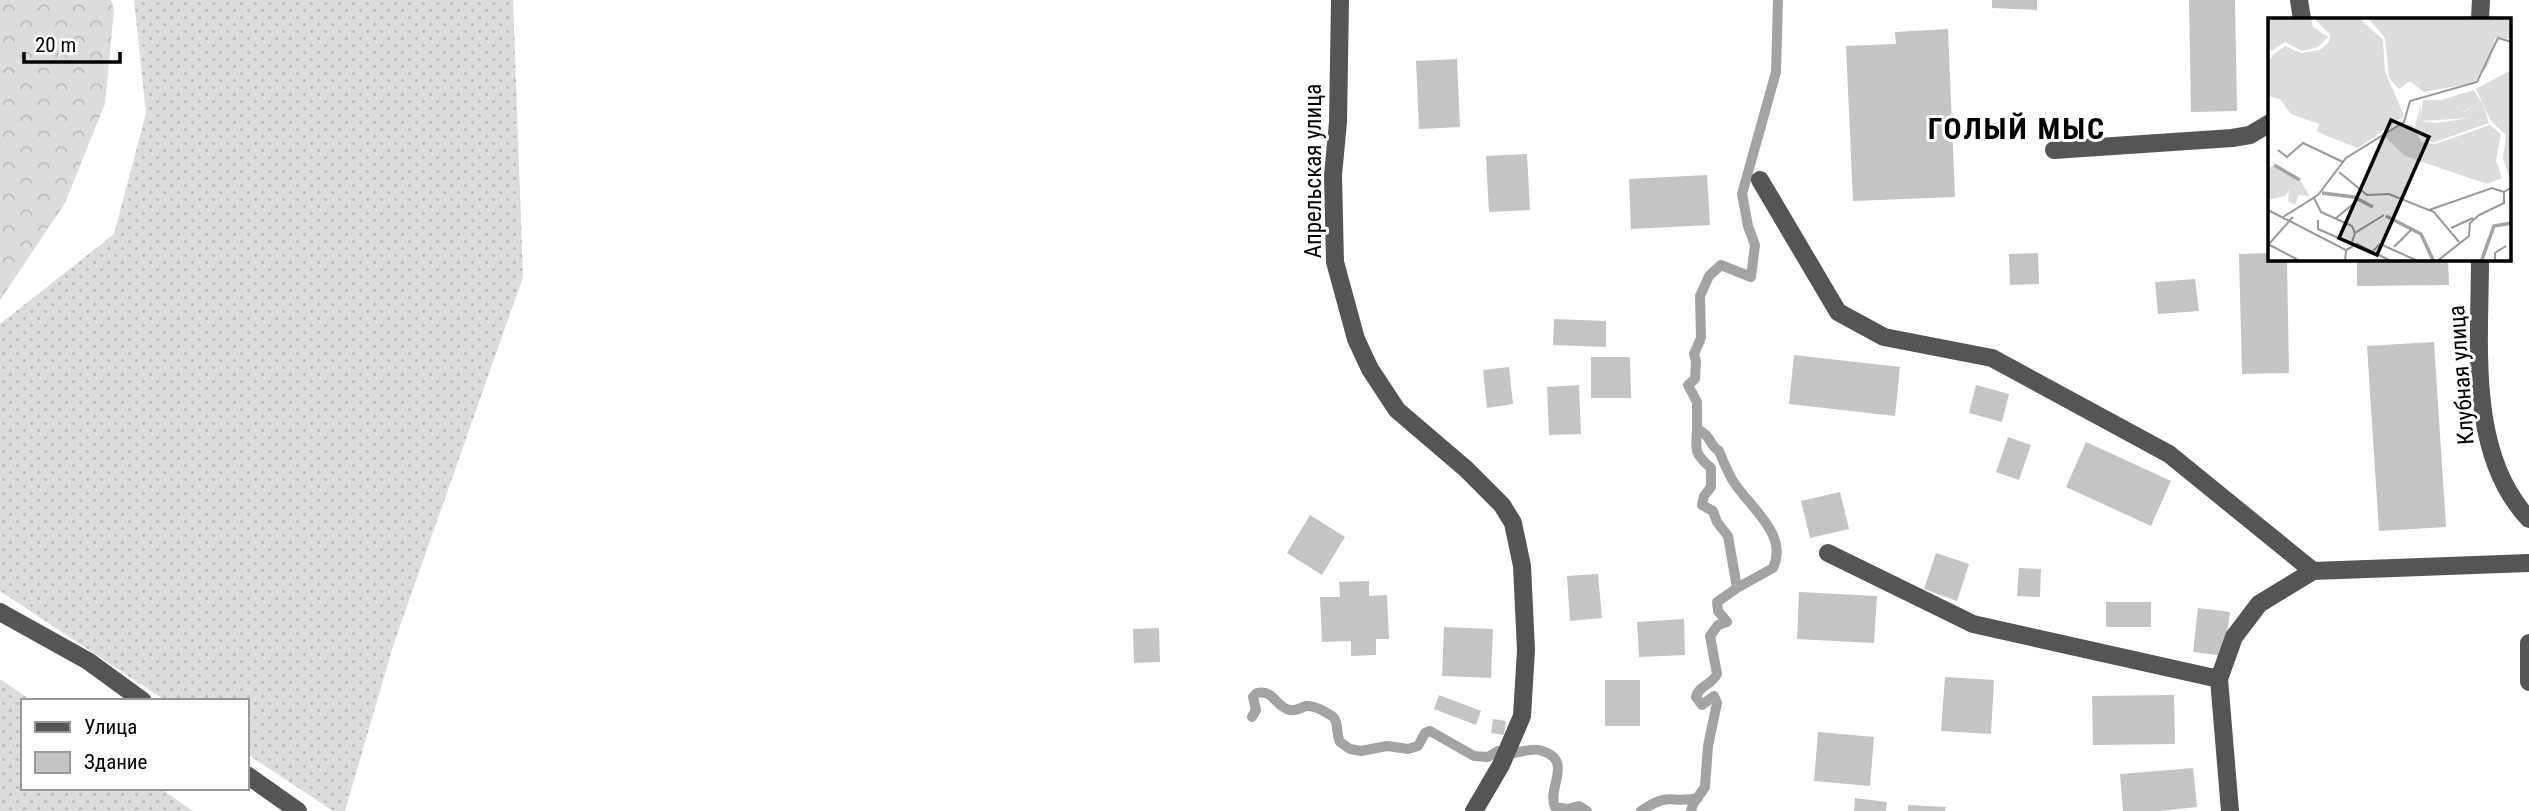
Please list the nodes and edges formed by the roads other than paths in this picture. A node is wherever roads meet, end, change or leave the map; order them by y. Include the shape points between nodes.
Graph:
1 (1340, 0) edge
2 (2299, 0) edge
3 (2481, 0) edge
4 (2302, 18) edge
5 (2480, 18) edge
6 (2268, 124) edge
7 (2054, 150) dead end
8 (1760, 180) dead end
9 (2480, 261) edge
10 (2529, 519) edge
11 (1828, 553) dead end
12 (2529, 563) edge
13 (2313, 571) junction
14 (0, 612) edge
15 (2529, 643) edge
16 (2220, 679) junction
17 (2529, 682) edge
18 (140, 699) edge
19 (248, 776) edge
20 (298, 811) edge
21 (1474, 811) edge
22 (2230, 811) edge

1 - 21 street, Апрельская улица via 1335,261 1356,339 1398,410 1502,505 1513,523 1522,566 1526,650 1522,716
2 - 4 street
3 - 5 street
6 - 7 street via 2250,135 2232,138
8 - 13 street via 1838,312 1884,337 1992,358 2169,454
9 - 10 street, Клубная улица via 2481,387 2489,449 2505,488
11 - 16 street via 1973,624
12 - 13 street
13 - 16 street via 2259,604 2234,636
14 - 18 street via 88,661
15 - 17 street
16 - 22 street
19 - 20 street

